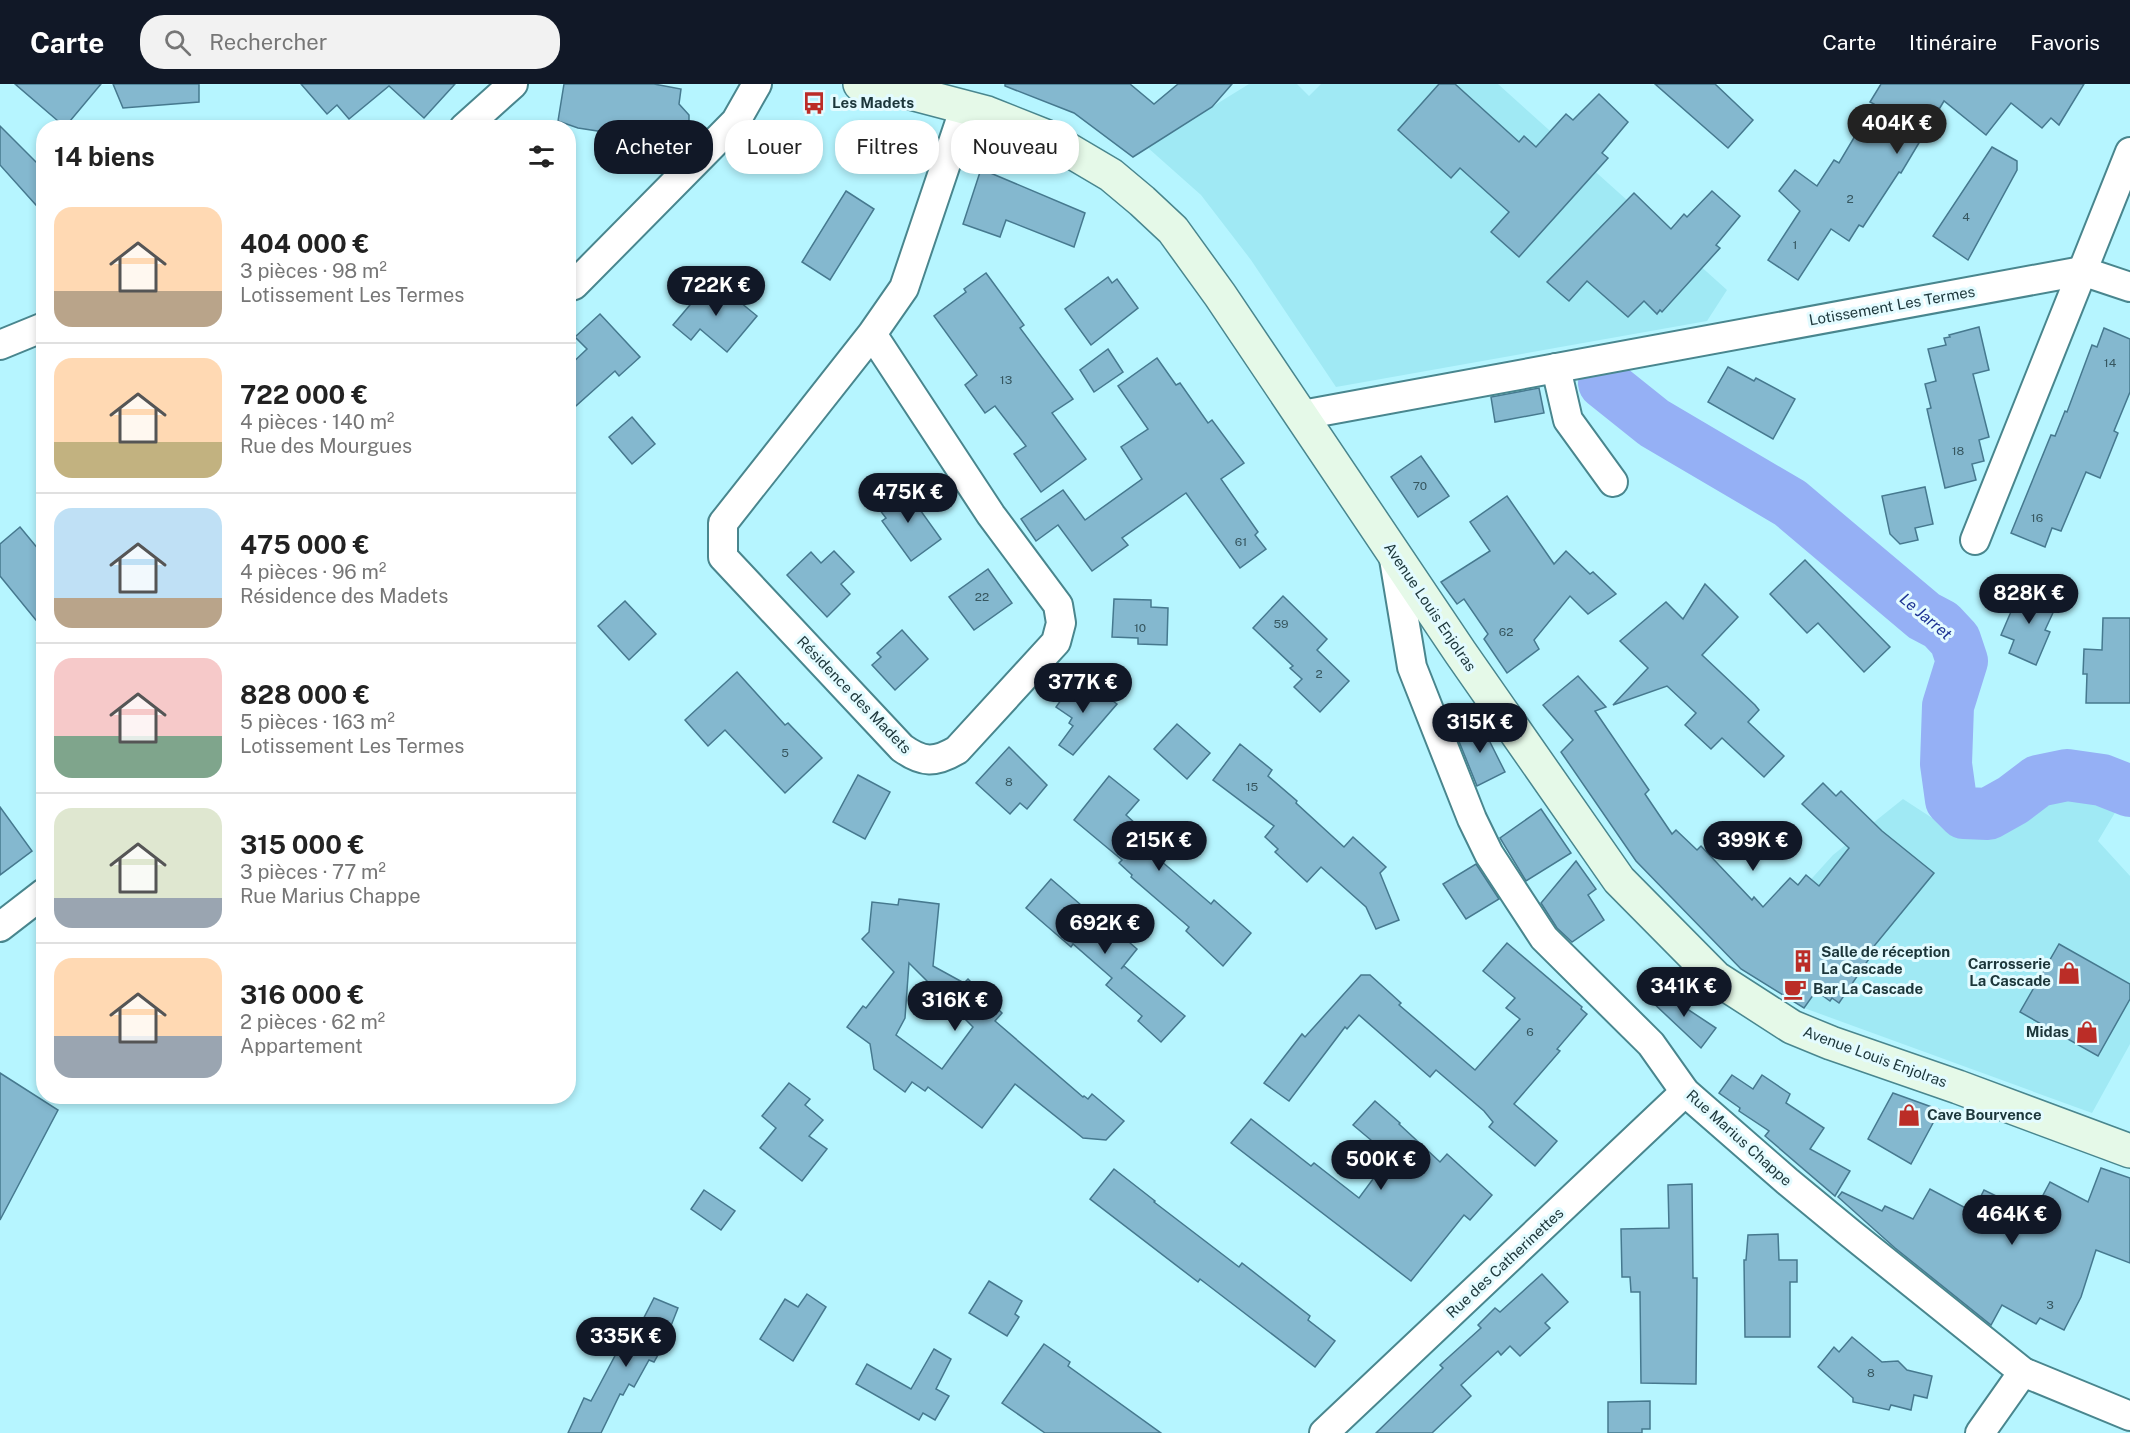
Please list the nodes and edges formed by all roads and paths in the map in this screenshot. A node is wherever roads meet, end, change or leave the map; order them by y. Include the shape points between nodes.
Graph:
1 (513, 84) edge
2 (757, 84) edge
3 (860, 84) edge
4 (893, 85) edge
5 (965, 108) junction
6 (473, 120) edge
7 (2130, 152) edge
8 (2082, 272) junction
9 (576, 283) edge
10 (2130, 287) edge
11 (36, 330) edge
12 (872, 334) junction
13 (0, 345) edge
14 (1556, 368) junction
15 (1302, 415) junction
16 (1613, 482) dead end
17 (1975, 540) dead end
18 (1393, 552) junction
19 (36, 899) edge
20 (0, 927) edge
21 (1685, 1092) junction
22 (2130, 1151) edge
23 (2023, 1372) junction
24 (2130, 1416) edge
25 (1324, 1433) edge
26 (1980, 1433) edge

1 - 6 street
2 - 9 street via 736,121
3 - 4 main road, Avenue Louis Enjolras
4 - 5 main road, Avenue Louis Enjolras
5 - 12 street, Résidence des Madets via 903,288
5 - 15 main road, Avenue Louis Enjolras via 1045,136 1110,175 1142,201 1173,230
7 - 8 street
8 - 10 street, Lotissement Les Termes
8 - 14 street, Lotissement Les Termes
8 - 17 street
11 - 13 street
12 - 12 street, Résidence des Madets via 991,515 1058,605 1061,624 1056,642 957,750 942,759 914,757 902,748 723,557 723,523
14 - 15 street, Lotissement Les Termes
14 - 16 street via 1568,420
15 - 18 main road, Avenue Louis Enjolras
18 - 21 street, Rue Marius Chappe via 1412,668 1489,854 1544,938 1652,1044
18 - 22 main road, Avenue Louis Enjolras via 1619,880 1716,978 1792,1027
19 - 20 street
21 - 23 street, Rue Marius Chappe via 1796,1189
21 - 25 street, Rue des Catherinettes
23 - 24 street, Rue Marius Chappe
23 - 26 street

